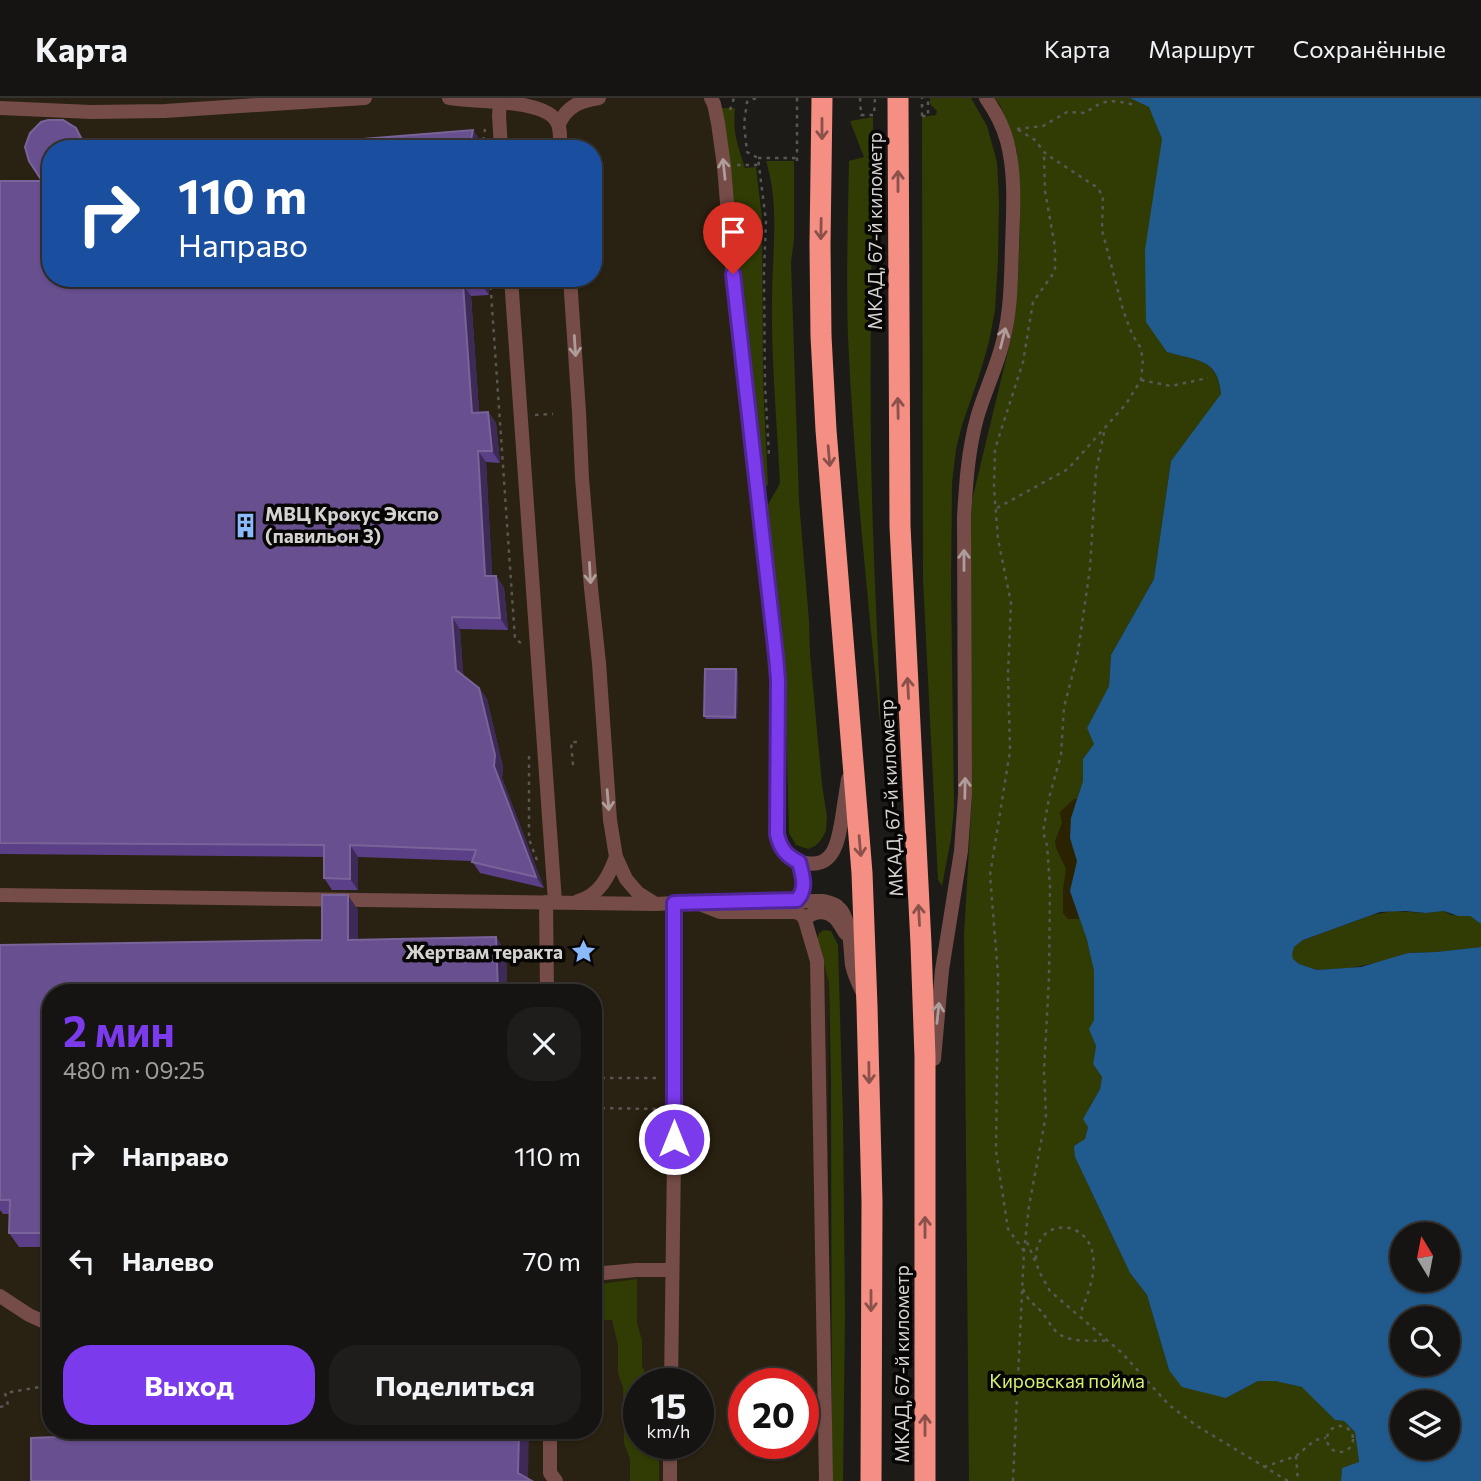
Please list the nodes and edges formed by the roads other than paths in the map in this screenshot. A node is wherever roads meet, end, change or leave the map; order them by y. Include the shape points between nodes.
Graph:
1 (365, 98) edge
2 (449, 98) edge
3 (599, 98) edge
4 (711, 98) edge
5 (822, 98) edge
6 (986, 98) edge
7 (500, 102) junction
8 (897, 106) edge
9 (0, 108) edge
10 (559, 124) junction
11 (500, 140) edge
12 (560, 140) edge
13 (512, 287) edge
14 (571, 287) edge
15 (852, 754) junction
16 (616, 857) junction
17 (799, 862) junction
18 (0, 895) edge
19 (797, 900) junction
20 (694, 902) junction
21 (557, 903) junction
22 (674, 903) junction
23 (656, 904) junction
24 (805, 920) junction
25 (849, 940) junction
26 (548, 984) edge
27 (867, 1006) junction
28 (925, 1179) junction
29 (673, 1270) junction
30 (602, 1273) edge
31 (0, 1296) edge
32 (42, 1321) edge
33 (671, 1368) edge
34 (550, 1439) edge
35 (670, 1459) edge
36 (556, 1481) edge
37 (670, 1481) edge
38 (826, 1481) edge
39 (871, 1481) edge
40 (925, 1481) edge

1 - 9 street via 165,111
2 - 7 street
3 - 10 street via 577,104
17 -> 4 street via 783,850 777,834 774,632 724,166
5 -> 15 highway, МКАД, 67-й километр via 821,336
28 -> 6 street via 942,970 965,794 964,517 969,453 1009,313 1010,129
7 - 10 street via 547,110
7 - 11 street
28 -> 8 highway, МКАД, 67-й километр via 921,944 900,526
10 - 12 street
13 - 21 street
14 -> 16 street via 582,478
15 - 17 street via 836,848 822,861
15 -> 27 highway, МКАД, 67-й километр
16 - 21 street via 595,892 586,899
16 - 23 street via 626,879
17 - 19 street via 803,887
18 - 21 street
19 - 20 street
19 - 25 street via 839,907
20 - 22 street
20 - 24 street via 720,912 796,912
21 - 23 street
21 - 26 street
22 - 23 street
22 - 29 street
24 - 25 street via 816,912 831,914
24 - 38 street via 817,961
25 - 27 street via 853,969
27 -> 39 highway, МКАД, 67-й километр
40 -> 28 highway, МКАД, 67-й километр
29 - 30 street
29 - 33 street
31 - 32 street
34 - 36 street via 550,1473
35 - 37 street

